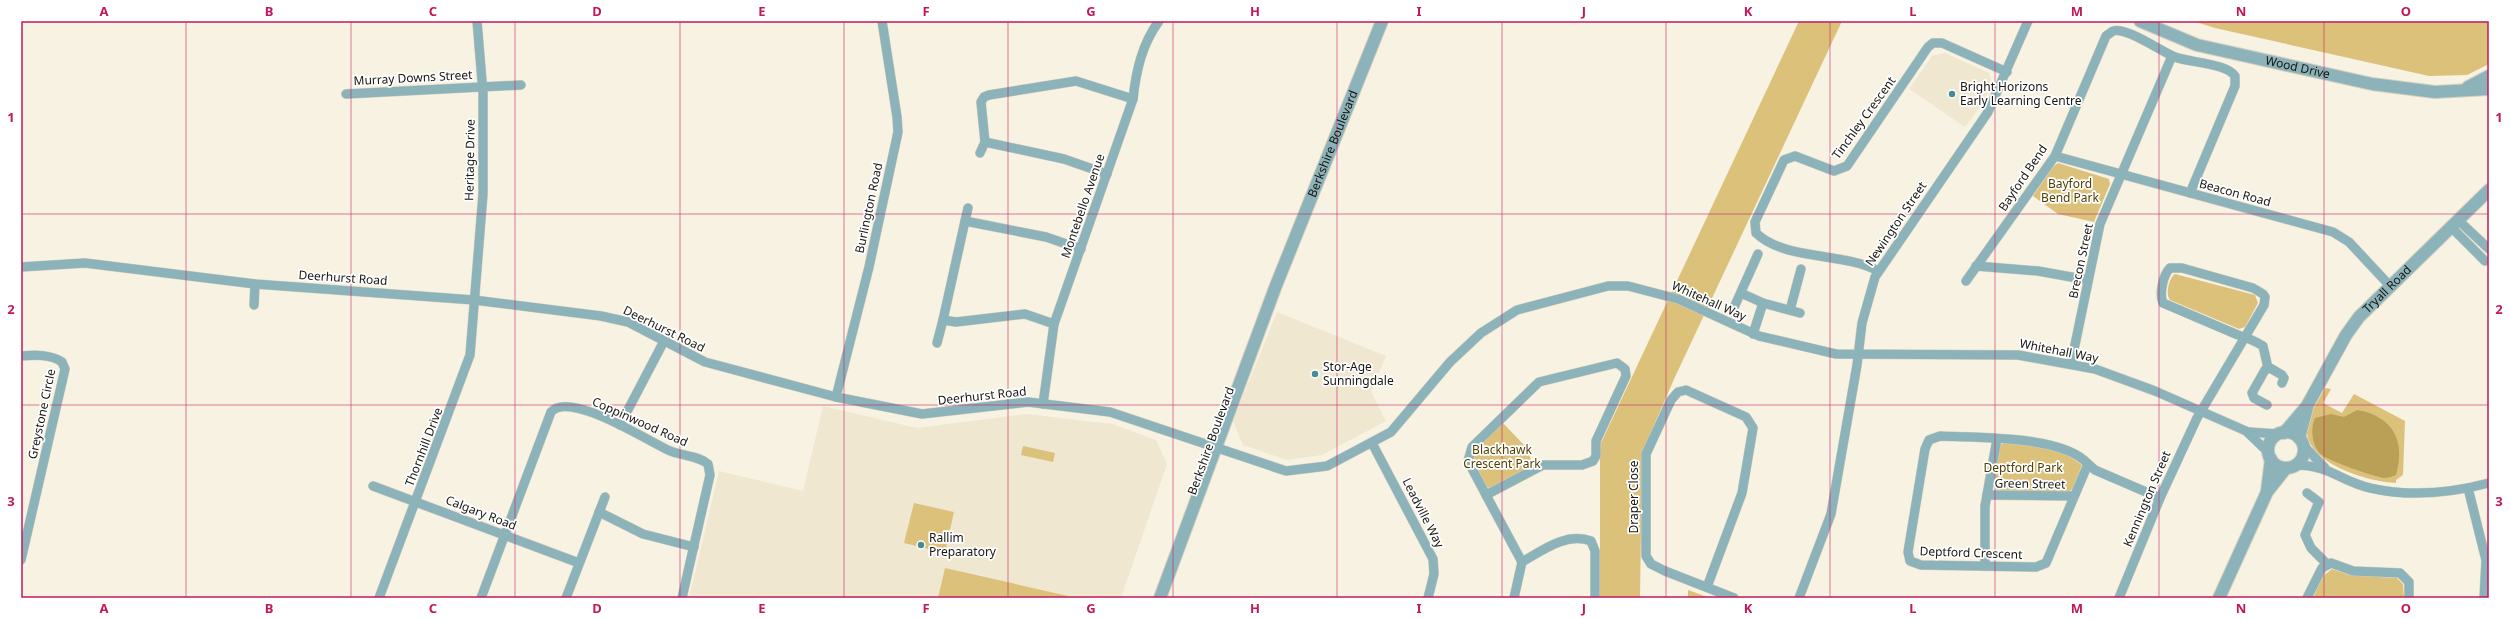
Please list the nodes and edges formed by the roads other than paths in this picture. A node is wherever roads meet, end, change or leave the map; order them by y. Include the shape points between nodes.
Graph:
1 (477, 21) edge
2 (882, 21) edge
3 (1158, 21) edge
4 (1382, 21) edge
5 (2028, 21) edge
6 (2140, 21) edge
7 (2172, 56) junction
8 (2007, 72) junction
9 (2489, 76) edge
10 (521, 85) dead end
11 (482, 87) junction
12 (2462, 89) junction
13 (2489, 89) edge
14 (346, 94) dead end
15 (1133, 99) junction
16 (985, 142) junction
17 (980, 153) dead end
18 (2054, 156) junction
19 (1107, 174) junction
20 (2121, 174) junction
21 (2489, 190) edge
22 (2190, 193) junction
23 (968, 208) dead end
24 (965, 221) junction
25 (2456, 225) junction
26 (1081, 249) junction
27 (2489, 249) edge
28 (1758, 254) dead end
29 (2485, 261) dead end
30 (1976, 266) junction
31 (21, 267) edge
32 (1801, 269) dead end
33 (1878, 271) junction
34 (2088, 280) junction
35 (1966, 281) dead end
36 (256, 284) junction
37 (2391, 287) junction
38 (1741, 293) junction
39 (474, 300) junction
40 (1763, 303) junction
41 (254, 305) dead end
42 (1790, 310) junction
43 (1732, 312) dead end
44 (1800, 313) dead end
45 (943, 320) junction
46 (1054, 324) junction
47 (1753, 334) junction
48 (2245, 337) junction
49 (664, 341) junction
50 (937, 343) dead end
51 (1858, 353) junction
52 (21, 356) edge
53 (2071, 364) junction
54 (2268, 368) junction
55 (2282, 383) dead end
56 (836, 397) junction
57 (1043, 404) junction
58 (2267, 405) dead end
59 (2307, 406) junction
60 (2201, 411) junction
61 (620, 425) junction
62 (2246, 431) junction
63 (2281, 433) junction
64 (1997, 439) junction
65 (2301, 442) junction
66 (1372, 443) junction
67 (1212, 446) junction
68 (2270, 456) junction
69 (2088, 464) junction
70 (2290, 466) junction
71 (2325, 468) junction
72 (2489, 484) edge
73 (373, 486) dead end
74 (2468, 488) junction
75 (2267, 492) junction
76 (2307, 493) dead end
77 (1987, 495) junction
78 (1486, 496) junction
79 (2073, 496) junction
80 (605, 497) dead end
81 (2160, 498) junction
82 (416, 501) junction
83 (599, 512) junction
84 (505, 535) junction
85 (694, 547) junction
86 (21, 560) edge
87 (1522, 562) junction
88 (579, 563) junction
89 (2327, 564) junction
90 (1985, 566) junction
91 (2487, 568) edge
92 (1707, 587) junction
93 (1720, 595) edge
94 (379, 598) edge
95 (481, 598) edge
96 (568, 598) edge
97 (682, 598) edge
98 (1154, 598) edge
99 (1160, 598) edge
100 (1428, 598) edge
101 (1514, 598) edge
102 (1595, 598) edge
103 (1734, 598) edge
104 (1800, 598) edge
105 (2120, 598) edge
106 (2219, 598) edge
107 (2307, 598) edge
108 (2409, 598) edge
109 (2484, 598) edge

1 - 11 street, Heritage Drive
2 - 56 street, Burlington Road via 898,132 869,267
3 - 15 street, Montebello Avenue via 1148,37 1137,69
4 - 67 street, Berkshire Boulevard
5 - 8 street, Newington Street
6 - 12 street, Wood Drive via 2198,45 2315,72 2408,90 2435,92
7 - 18 street, Bayford Bend via 2120,30 2110,32
7 - 20 street, Brecon Street
7 - 22 street, Bayford Bend via 2228,69 2236,79
8 - 33 street, Newington Street via 1988,112
8 - 33 street, Tinchley Crescent via 1942,43 1933,43 1847,166 1834,171 1795,156 1784,160 1755,222 1756,233 1786,249 1856,263
9 - 12 street, Wood Drive
10 - 11 street, Murray Downs Street
11 - 14 street, Murray Downs Street
11 - 39 street, Heritage Drive via 483,194
12 - 13 street, Wood Drive
15 - 16 street via 1076,81 986,96 981,102
15 - 19 street, Montebello Avenue
16 - 17 street
16 - 19 street via 1064,159
18 - 20 street, Beacon Road
18 - 30 street, Bayford Bend
19 - 26 street, Montebello Avenue
20 - 22 street, Beacon Road
20 - 34 street, Brecon Street via 2100,224
21 - 25 street, Tryall Road
22 - 37 street, Beacon Road via 2333,232 2349,242
23 - 24 street
24 - 26 street via 1042,236
24 - 45 street
25 - 27 street
25 - 29 street
25 - 37 street, Tryall Road
26 - 46 street, Montebello Avenue
28 - 38 street
30 - 34 street via 2038,271
30 - 35 street, Bayford Bend
31 - 36 street, Deerhurst Road via 85,263
32 - 42 street
33 - 51 street, Newington Street via 1862,323
34 - 53 street, Brecon Street
36 - 39 street, Deerhurst Road
36 - 41 street
37 - 59 street, Tryall Road via 2353,325
38 - 40 street
38 - 43 street
39 - 49 street, Deerhurst Road via 615,318
39 - 82 street, Thornhill Drive via 468,360
40 - 42 street
40 - 47 street
42 - 44 street
45 - 46 street via 956,322 1025,314
45 - 50 street
46 - 57 street, Montebello Avenue
47 - 51 street, Whitehall Way via 1836,354
47 - 66 street, Whitehall Way via 1670,295 1628,286 1612,285 1526,306 1510,313 1476,337 1434,378 1396,428
48 - 48 street via 2265,301 2260,291 2177,267 2167,271 2161,297 2163,303
48 - 54 street via 2263,346
48 - 60 street, Kennington Street
49 - 56 street, Deerhurst Road via 706,362
49 - 61 street
51 - 53 street, Whitehall Way via 2018,354
51 - 104 street, Newington Street via 1831,514
52 - 86 street, Greystone Circle via 37,355 57,359 62,362 65,369
53 - 60 street, Whitehall Way via 2115,375
54 - 55 street via 2282,375
54 - 58 street via 2264,370 2252,393 2254,398
56 - 57 street, Deerhurst Road via 922,414 1018,403
57 - 67 street, Deerhurst Road via 1116,413
59 - 63 street, Tryall Road
59 - 65 street, Tryall Road
60 - 62 street, Whitehall Way
60 - 81 street, Kennington Street
61 - 84 street, Coppinwood Road via 590,411 562,406 554,408
61 - 85 street, Coppinwood Road via 668,450 708,464 710,474
62 - 63 street, Whitehall Way
62 - 68 street, Whitehall Way
63 - 65 street via 2292,433
63 - 68 street via 2270,443
64 - 69 street, Deptford Crescent via 2016,439 2060,448 2081,457
64 - 77 street
64 - 90 street, Deptford Crescent via 1940,436 1929,440 1925,450 1908,552 1910,560 1915,564
65 - 70 street via 2302,458
65 - 71 street
66 - 67 street, Whitehall Way via 1328,466 1296,471 1276,469
66 - 100 street, Leadville Way via 1433,559 1434,574
67 - 98 street, Berkshire Boulevard
67 - 99 street, Berkshire Boulevard
68 - 70 street via 2277,465
68 - 75 street
69 - 79 street, Deptford Crescent
69 - 81 street, Deptford Crescent via 2095,470
70 - 71 street
70 - 75 street
71 - 74 street via 2370,488 2442,493
72 - 74 street
73 - 82 street, Calgary Road
74 - 91 street
75 - 106 street
76 - 89 street via 2319,502 2305,535 2306,540
77 - 79 street, Green Street
77 - 90 street
78 - 78 street via 1469,465 1469,452 1535,385 1556,376 1614,363 1624,366 1626,376 1596,441 1596,456 1593,461 1582,465 1543,465
78 - 87 street
79 - 90 street, Deptford Crescent via 2048,560 2043,565
80 - 83 street
81 - 105 street, Kennington Street
82 - 84 street, Calgary Road
82 - 94 street, Thornhill Drive
83 - 85 street via 643,534
83 - 88 street
84 - 88 street, Calgary Road
84 - 95 street, Coppinwood Road
85 - 97 street, Coppinwood Road
87 - 101 street
87 - 102 street via 1561,541 1591,541 1595,551
88 - 96 street
89 - 107 street via 2322,568
89 - 108 street via 2336,564 2353,571 2400,572 2409,582
91 - 109 street
92 - 92 street, Draper Close via 1742,493 1753,428 1750,420 1743,415 1693,391 1682,390 1671,400 1646,454 1646,552 1648,560 1658,569
92 - 93 street, Draper Close
93 - 103 street, Draper Close

